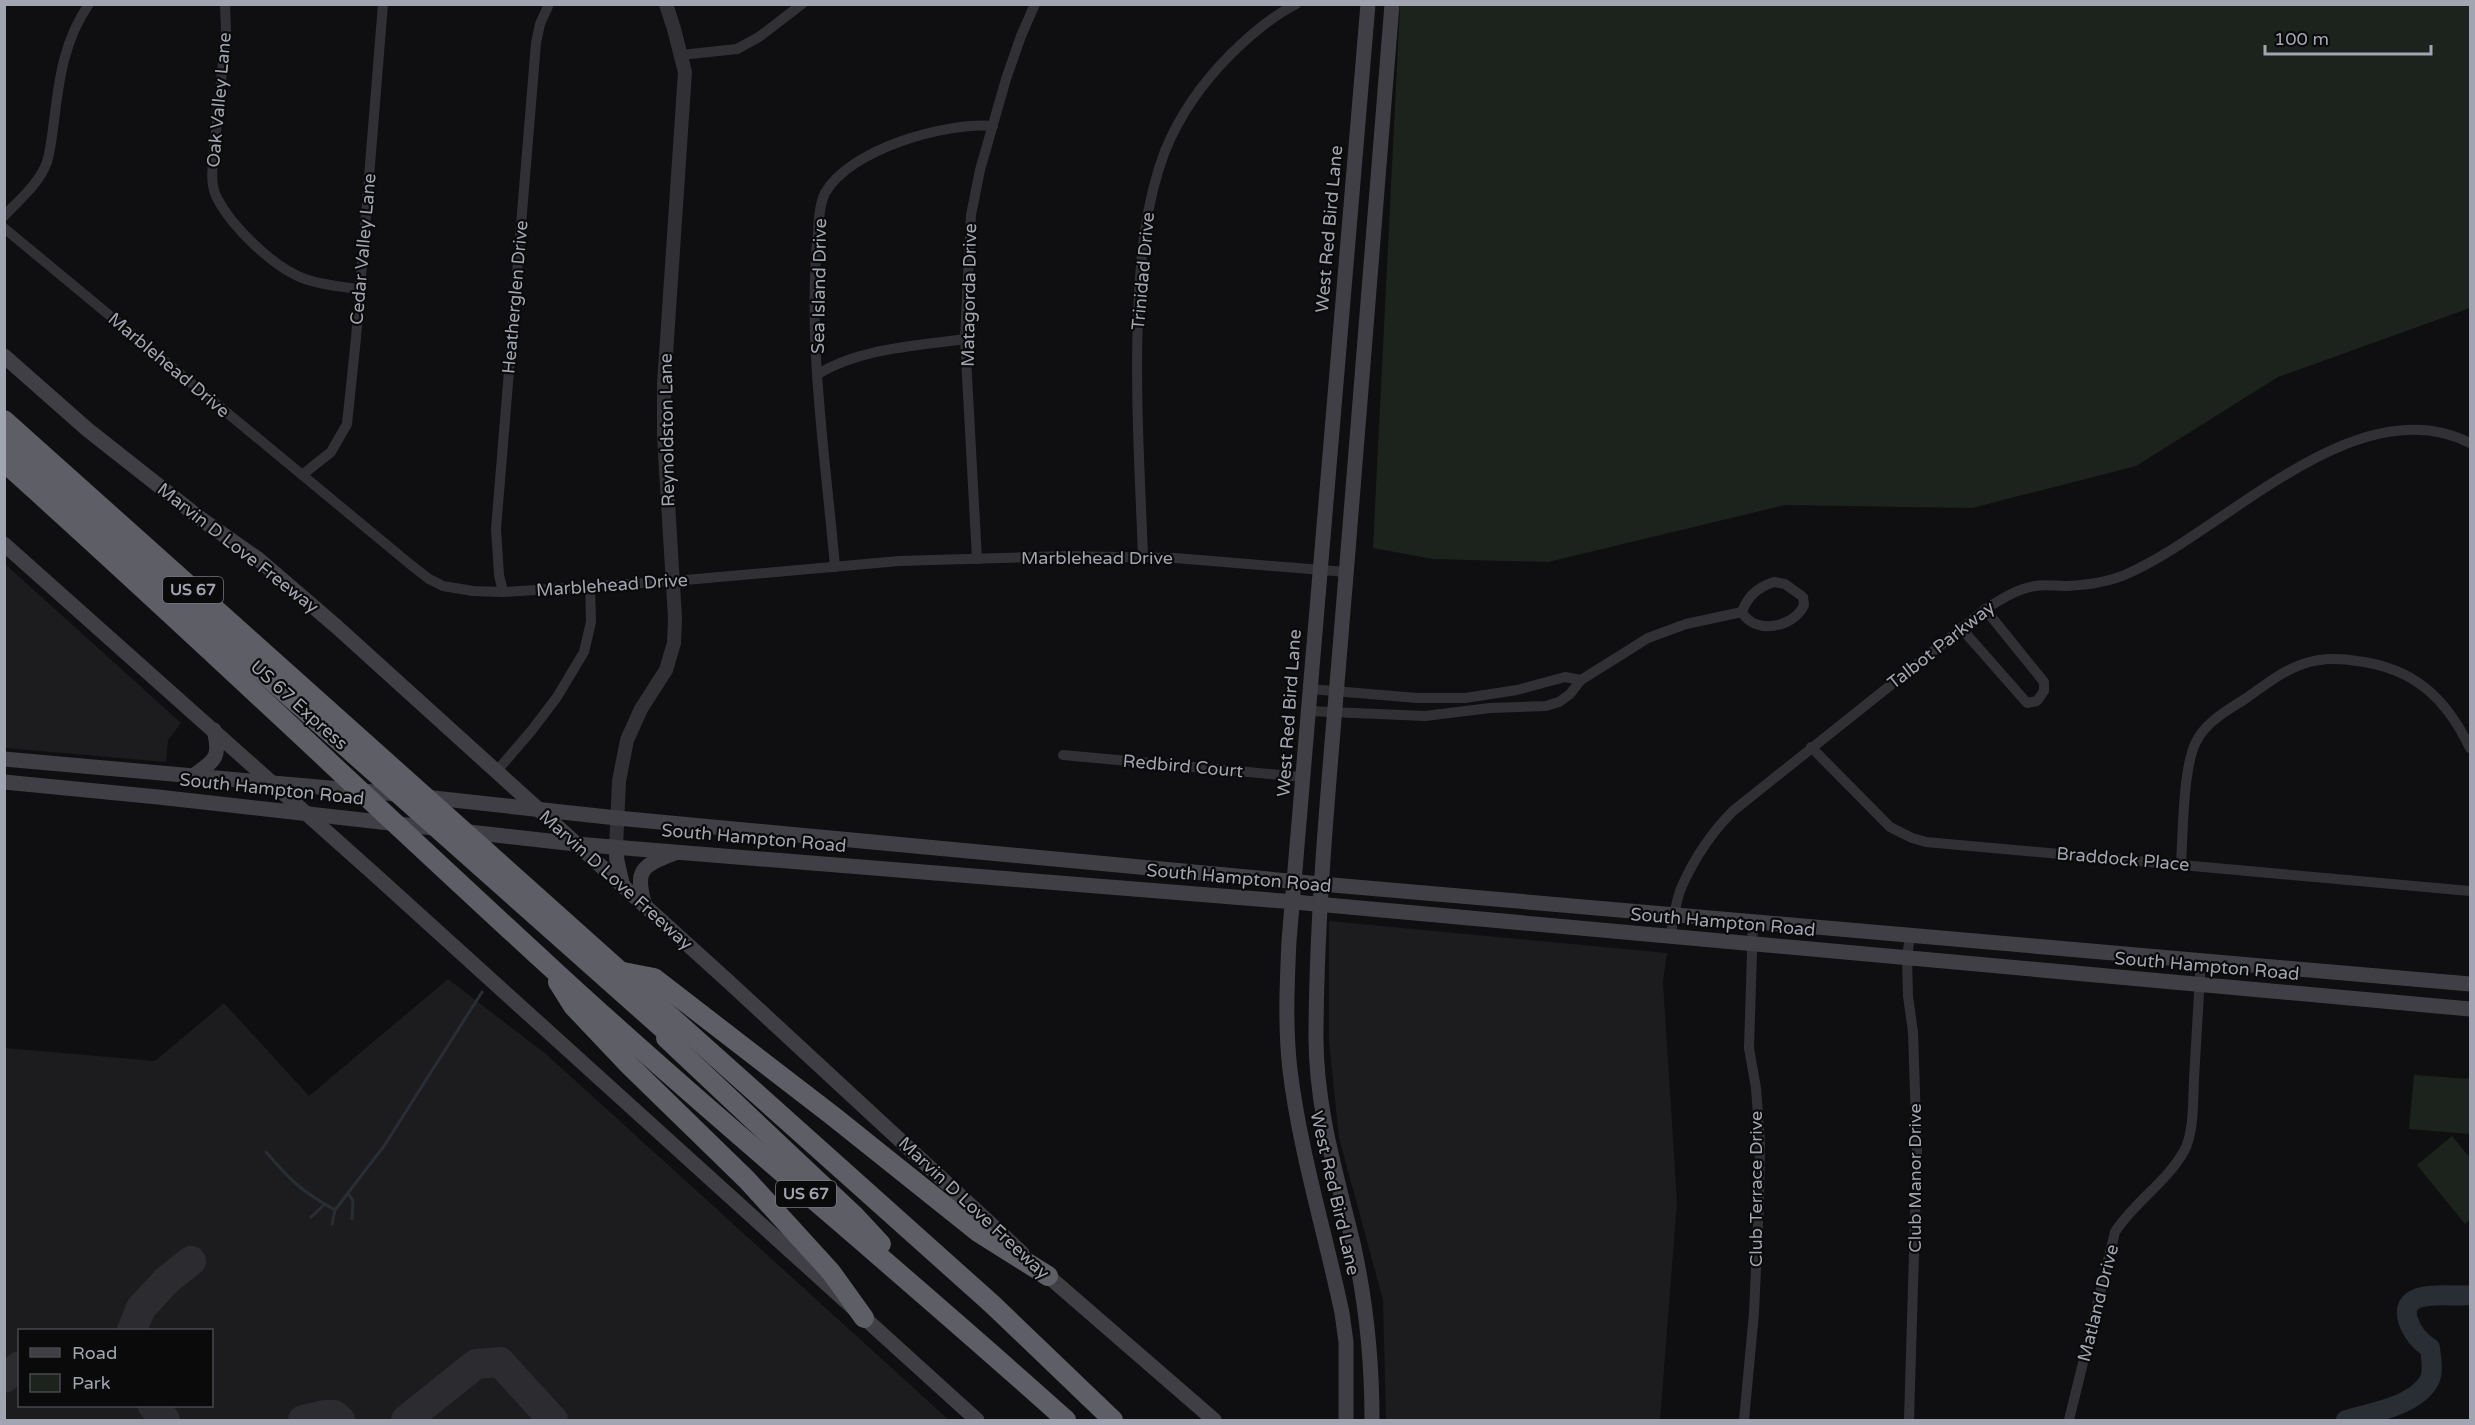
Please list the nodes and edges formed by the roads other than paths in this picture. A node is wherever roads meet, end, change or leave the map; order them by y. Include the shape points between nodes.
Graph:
1 (89, 4) edge
2 (225, 4) edge
3 (383, 4) edge
4 (549, 4) edge
5 (666, 4) edge
6 (802, 4) edge
7 (1035, 4) edge
8 (1296, 4) edge
9 (1368, 4) edge
10 (1392, 4) edge
11 (681, 55) junction
12 (993, 126) junction
13 (4, 216) edge
14 (4, 228) edge
15 (360, 289) junction
16 (965, 339) junction
17 (4, 356) edge
18 (818, 374) junction
19 (4, 420) edge
20 (4, 440) edge
21 (2470, 443) edge
22 (4, 462) edge
23 (302, 475) junction
24 (1323, 527) junction
25 (1350, 530) junction
26 (4, 544) edge
27 (1143, 556) junction
28 (977, 558) junction
29 (835, 567) junction
30 (1320, 570) junction
31 (1346, 573) junction
32 (674, 581) junction
33 (590, 586) junction
34 (503, 592) junction
35 (1985, 609) junction
36 (1742, 612) junction
37 (1961, 628) junction
38 (1581, 680) junction
39 (1310, 689) junction
40 (1517, 690) junction
41 (1336, 692) junction
42 (1471, 697) junction
43 (1417, 698) junction
44 (1526, 708) junction
45 (1475, 710) junction
46 (1308, 711) junction
47 (1335, 713) junction
48 (1416, 716) junction
49 (214, 730) junction
50 (1811, 747) junction
51 (2470, 748) edge
52 (1063, 755) dead end
53 (4, 759) edge
54 (375, 761) junction
55 (496, 772) junction
56 (193, 776) junction
57 (1303, 777) junction
58 (4, 782) edge
59 (272, 783) junction
60 (537, 810) junction
61 (305, 813) junction
62 (617, 818) junction
63 (576, 844) junction
64 (902, 844) junction
65 (616, 848) junction
66 (680, 851) junction
67 (969, 851) junction
68 (2181, 864) junction
69 (900, 870) junction
70 (501, 875) junction
71 (967, 875) junction
72 (1295, 881) junction
73 (1321, 884) junction
74 (623, 887) junction
75 (2470, 891) edge
76 (1293, 902) junction
77 (1320, 905) junction
78 (645, 906) junction
79 (1675, 914) junction
80 (1753, 921) junction
81 (1910, 935) junction
82 (1670, 937) junction
83 (1752, 945) junction
84 (2061, 948) junction
85 (1907, 958) junction
86 (2201, 959) junction
87 (548, 965) junction
88 (595, 970) junction
89 (617, 970) junction
90 (2059, 972) junction
91 (2470, 984) edge
92 (2200, 985) junction
93 (2470, 1009) edge
94 (1329, 1146) junction
95 (1304, 1151) junction
96 (1048, 1276) junction
97 (992, 1304) junction
98 (942, 1309) junction
99 (864, 1318) junction
100 (1372, 1386) junction
101 (1347, 1387) junction
102 (977, 1420) edge
103 (1066, 1420) edge
104 (1113, 1420) edge
105 (1214, 1420) edge
106 (1346, 1420) edge
107 (1372, 1420) edge
108 (1744, 1420) edge
109 (1909, 1420) edge
110 (2069, 1420) edge

1 - 13 street via 63,59 47,163 36,183
2 - 15 street, Oak Valley Lane via 226,32 212,181 216,196 236,224 283,267 304,279
3 - 15 street, Cedar Valley Lane
4 - 34 street, Heatherglen Drive via 536,43 496,529
5 - 11 street, Reynoldston Lane
6 - 11 street via 737,49
7 - 12 street, Matagorda Drive via 1020,36
8 - 27 street, Trinidad Drive via 1246,39 1205,83 1178,123 1151,195 1142,248 1136,356
9 - 24 main road, West Red Bird Lane
10 - 25 main road, West Red Bird Lane
11 - 32 street, Reynoldston Lane via 684,84 664,384
12 - 16 street, Matagorda Drive via 970,215
12 - 18 street, Sea Island Drive via 930,131 897,143 848,168 831,185 821,206 816,262
14 - 23 street, Marblehead Drive
15 - 23 street, Cedar Valley Lane via 347,424 331,452
16 - 18 street via 867,354
16 - 28 street, Matagorda Drive
17 - 55 main road, Marvin D Love Freeway via 88,430 258,559
18 - 29 street, Sea Island Drive
19 - 54 highway, US 67
20 - 54 highway, US 67 Express via 129,554
21 - 35 street, Talbot Parkway via 2450,435 2412,429 2354,441 2297,468 2128,574 2095,583 2036,586
22 - 87 highway, US 67
23 - 34 street, Marblehead Drive via 429,579 458,590
24 - 25 main road
24 - 30 main road, West Red Bird Lane
25 - 31 main road, West Red Bird Lane
26 - 49 main road
27 - 28 street, Marblehead Drive
27 - 30 street, Marblehead Drive
28 - 29 street, Marblehead Drive
29 - 32 street, Marblehead Drive
30 - 31 street, Marblehead Drive
30 - 39 main road, West Red Bird Lane
31 - 41 main road, West Red Bird Lane
32 - 33 street, Marblehead Drive
32 - 62 street, Reynoldston Lane via 674,643 666,670 627,740
33 - 34 street, Marblehead Drive
33 - 55 street via 591,622 584,652 551,705
35 - 37 street, Talbot Parkway
35 - 37 street via 2044,682 2044,691 2037,701 2027,703
36 - 36 street via 1760,624 1784,625 1797,617 1804,601 1793,588 1774,582 1753,594
36 - 38 street via 1686,624 1648,638
37 - 50 street, Talbot Parkway
38 - 40 street via 1565,677
38 - 44 street via 1559,702
39 - 41 street
39 - 46 main road, West Red Bird Lane
40 - 42 street
40 - 44 street
41 - 43 street
41 - 47 main road, West Red Bird Lane
42 - 43 street
42 - 45 street
43 - 48 street
44 - 45 street
45 - 48 street
46 - 47 street
46 - 57 main road, West Red Bird Lane
47 - 48 street
47 - 73 main road, West Red Bird Lane
49 - 56 main road via 216,757
49 - 59 main road
50 - 68 street, Braddock Place via 1899,834 1926,842
50 - 79 street, Talbot Parkway via 1718,826 1681,887
51 - 68 street via 2460,727 2436,696 2397,670 2348,659 2300,665 2222,715 2196,741 2188,776
52 - 57 street, Redbird Court
53 - 56 main road, South Hampton Road
54 - 70 highway, US 67
55 - 60 main road, Marvin D Love Freeway
56 - 59 main road, South Hampton Road
57 - 72 main road, West Red Bird Lane
58 - 61 main road, South Hampton Road
59 - 60 main road, South Hampton Road
59 - 61 main road
60 - 62 main road, South Hampton Road
60 - 63 main road, Marvin D Love Freeway
61 - 63 main road, South Hampton Road
61 - 99 main road
62 - 64 main road, South Hampton Road
62 - 65 street, Reynoldston Lane
63 - 65 main road, South Hampton Road
63 - 74 main road, Marvin D Love Freeway
64 - 67 main road, South Hampton Road
64 - 69 main road
65 - 66 main road, South Hampton Road
65 - 74 main road
66 - 69 main road, South Hampton Road
66 - 78 main road via 645,868 639,885
67 - 71 main road
67 - 72 main road, South Hampton Road
68 - 75 street, Braddock Place
69 - 71 main road, South Hampton Road
70 - 88 highway
70 - 89 highway, US 67
71 - 76 main road, South Hampton Road
72 - 73 main road, South Hampton Road
72 - 76 main road, West Red Bird Lane
73 - 77 main road, West Red Bird Lane
73 - 79 main road, South Hampton Road
74 - 78 main road, Marvin D Love Freeway
76 - 77 main road, South Hampton Road
76 - 95 main road, West Red Bird Lane via 1287,1027
77 - 82 main road, South Hampton Road
77 - 94 main road, West Red Bird Lane via 1317,1071
78 - 96 main road, Marvin D Love Freeway
79 - 80 main road, South Hampton Road
79 - 82 street, Talbot Parkway
80 - 81 main road, South Hampton Road
80 - 83 street, Club Terrace Drive
81 - 84 main road, South Hampton Road
81 - 85 street, Club Manor Drive
82 - 83 main road, South Hampton Road
83 - 85 main road, South Hampton Road
83 - 108 street, Club Terrace Drive via 1749,1048 1759,1132 1759,1202
84 - 86 main road, South Hampton Road
84 - 90 main road
85 - 90 main road, South Hampton Road
85 - 109 street, Club Manor Drive via 1917,1152
86 - 91 main road, South Hampton Road
86 - 92 street, Matland Drive
87 - 98 highway, US 67 via 819,1206
87 - 99 highway via 573,1006 747,1180 831,1272
88 - 97 highway via 963,1291
88 - 98 highway via 855,1216
89 - 96 highway via 654,978 978,1232
89 - 97 highway, US 67
90 - 92 main road, South Hampton Road
92 - 93 main road, South Hampton Road
92 - 110 street, Matland Drive via 2188,1140 2180,1158 2115,1232
94 - 95 main road
94 - 100 main road, West Red Bird Lane via 1353,1245
95 - 101 main road, West Red Bird Lane via 1342,1313
96 - 105 main road, Marvin D Love Freeway
97 - 104 highway, US 67
98 - 103 highway, US 67
99 - 102 main road
100 - 101 main road
100 - 107 main road, West Red Bird Lane
101 - 106 main road, West Red Bird Lane

